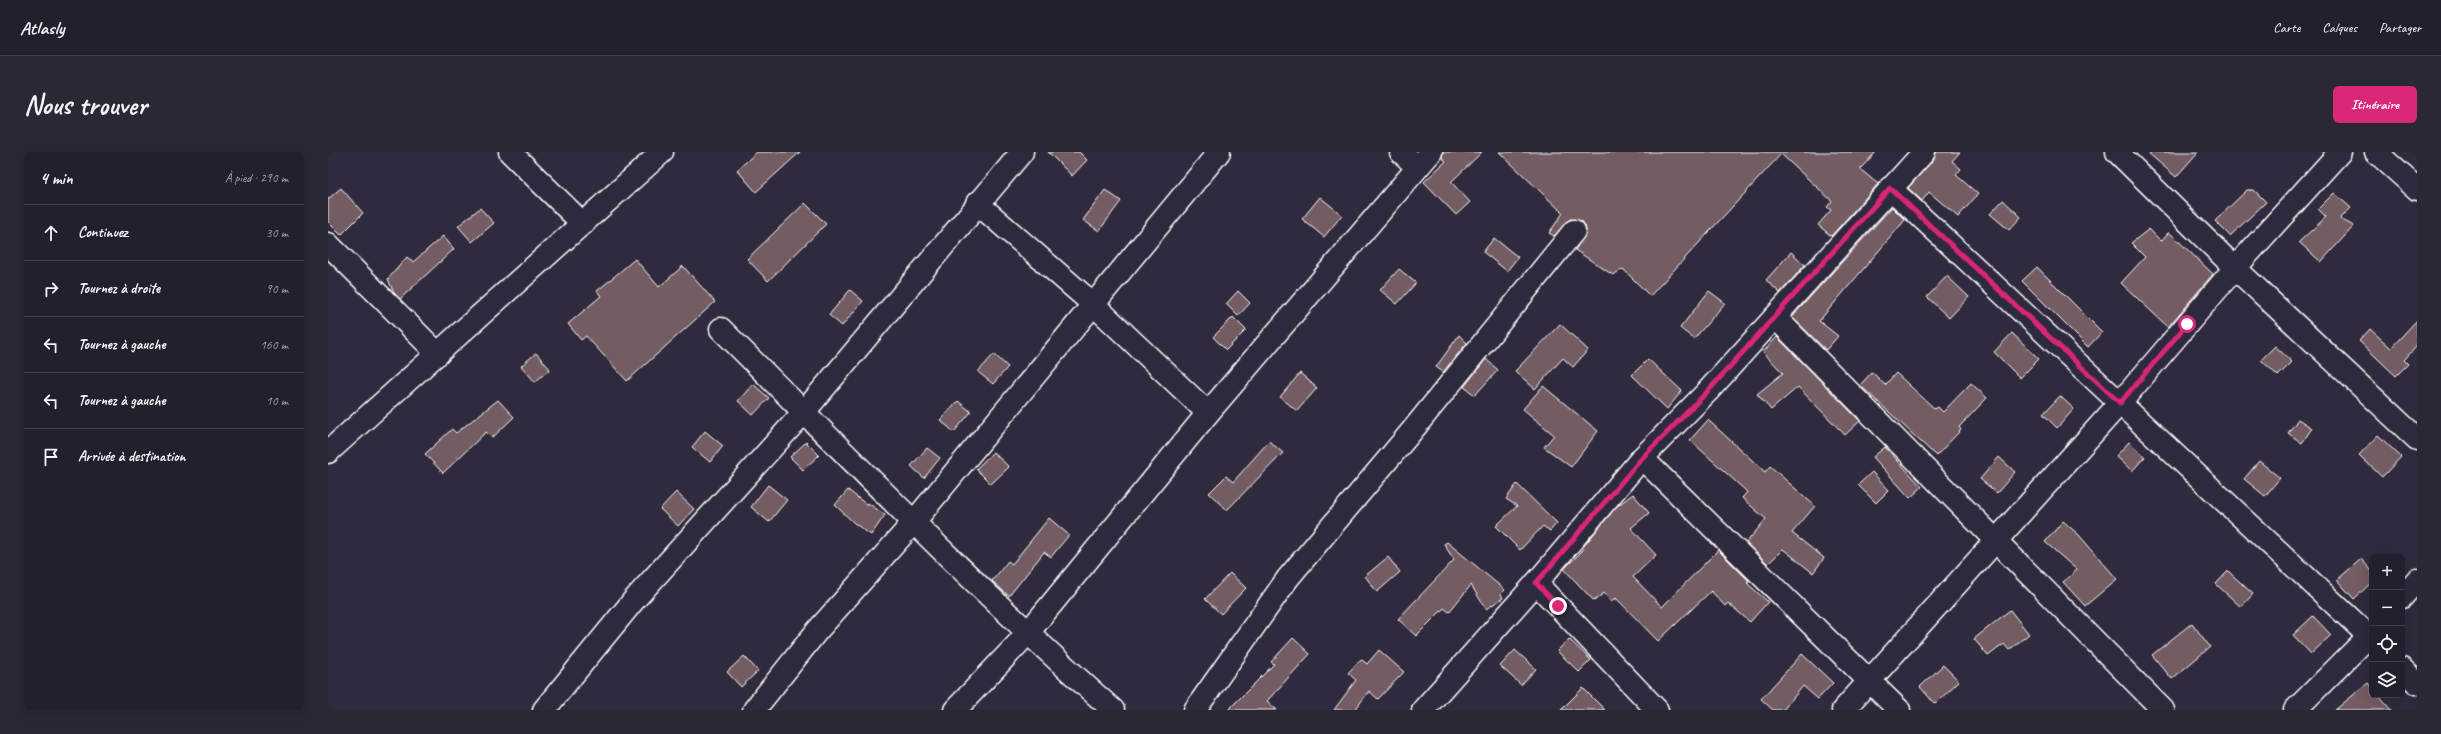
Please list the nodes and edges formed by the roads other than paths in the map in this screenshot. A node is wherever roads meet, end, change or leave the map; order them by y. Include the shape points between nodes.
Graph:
1 (510, 152) edge
2 (662, 152) edge
3 (1022, 152) edge
4 (1219, 152) edge
5 (1400, 152) edge
6 (1924, 152) edge
7 (2117, 152) edge
8 (2340, 152) edge
9 (2376, 152) edge
10 (1424, 160) edge
11 (1890, 188) junction
12 (2417, 189) edge
13 (977, 203) junction
14 (583, 224) junction
15 (1574, 231) dead end
16 (328, 244) edge
17 (2235, 268) junction
18 (1093, 304) junction
19 (1775, 318) junction
20 (721, 329) dead end
21 (438, 354) junction
22 (2120, 403) junction
23 (804, 412) junction
24 (1208, 413) junction
25 (2417, 439) edge
26 (328, 452) edge
27 (1642, 458) junction
28 (913, 523) junction
29 (1994, 541) junction
30 (2417, 580) edge
31 (1536, 583) junction
32 (2405, 594) edge
33 (1027, 634) junction
34 (2369, 634) edge
35 (2369, 638) edge
36 (2405, 672) edge
37 (1871, 681) junction
38 (2417, 683) edge
39 (544, 710) edge
40 (754, 710) edge
41 (955, 710) edge
42 (1113, 710) edge
43 (1195, 710) edge
44 (1423, 710) edge
45 (1657, 710) edge
46 (1843, 710) edge
47 (1899, 710) edge
48 (2163, 710) edge
49 (2295, 710) edge

1 - 14 street
2 - 14 street
3 - 13 street
4 - 18 street
5 - 10 street
6 - 11 street
7 - 17 street
8 - 17 street
9 - 12 street
10 - 24 street
11 - 19 street
11 - 22 street
13 - 18 street
13 - 23 street
14 - 21 street
15 - 43 street via 1411,432 1288,578
16 - 21 street
17 - 22 street
17 - 25 street
18 - 24 street
18 - 28 street
19 - 27 street
19 - 29 street
20 - 23 street
21 - 26 street
22 - 29 street
22 - 34 street
23 - 28 street
23 - 39 street via 634,600
24 - 33 street
27 - 31 street
27 - 37 street
28 - 33 street
28 - 40 street via 817,632
29 - 37 street
29 - 48 street
30 - 32 street
31 - 44 street
31 - 45 street
33 - 41 street
33 - 42 street
35 - 49 street
36 - 38 street
37 - 46 street
37 - 47 street

